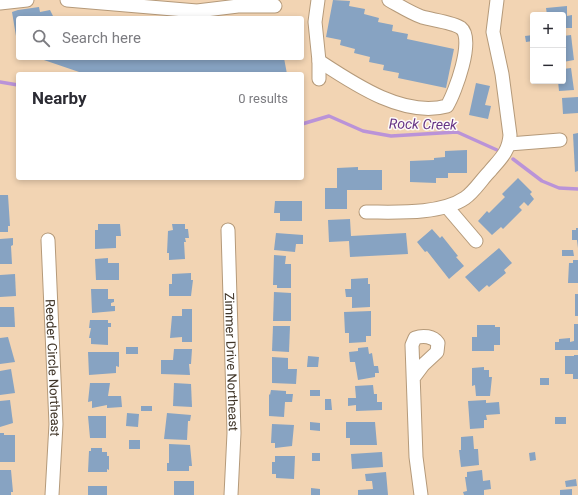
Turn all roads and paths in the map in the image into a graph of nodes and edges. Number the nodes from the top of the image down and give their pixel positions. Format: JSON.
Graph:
{"nodes":[{"id":1,"x":27,"y":0,"type":"edge"},
{"id":2,"x":67,"y":0,"type":"edge"},
{"id":3,"x":318,"y":0,"type":"edge"},
{"id":4,"x":389,"y":0,"type":"edge"},
{"id":5,"x":496,"y":0,"type":"edge"},
{"id":6,"x":0,"y":3,"type":"edge"},
{"id":7,"x":275,"y":6,"type":"dead end"},
{"id":8,"x":319,"y":61,"type":"junction"},
{"id":9,"x":319,"y":79,"type":"dead end"},
{"id":10,"x":560,"y":140,"type":"dead end"},
{"id":11,"x":509,"y":144,"type":"junction"},
{"id":12,"x":447,"y":207,"type":"junction"},
{"id":13,"x":366,"y":212,"type":"dead end"},
{"id":14,"x":228,"y":230,"type":"dead end"},
{"id":15,"x":48,"y":240,"type":"dead end"},
{"id":16,"x":476,"y":241,"type":"dead end"},
{"id":17,"x":414,"y":377,"type":"dead end"},
{"id":18,"x":52,"y":495,"type":"edge"},
{"id":19,"x":231,"y":495,"type":"edge"},
{"id":20,"x":421,"y":495,"type":"edge"}],
"edges":[{"from":1,"to":6,"type":"street"},
{"from":2,"to":7,"type":"street"},
{"from":3,"to":8,"type":"street"},
{"from":4,"to":8,"type":"street"},
{"from":5,"to":11,"type":"street"},
{"from":8,"to":9,"type":"street"},
{"from":10,"to":11,"type":"street"},
{"from":11,"to":12,"type":"street"},
{"from":12,"to":13,"type":"street"},
{"from":12,"to":16,"type":"street"},
{"from":14,"to":19,"type":"street","name":"Zimmer Drive Northeast"},
{"from":15,"to":18,"type":"street","name":"Reeder Circle Northeast"},
{"from":17,"to":20,"type":"street"}]}
